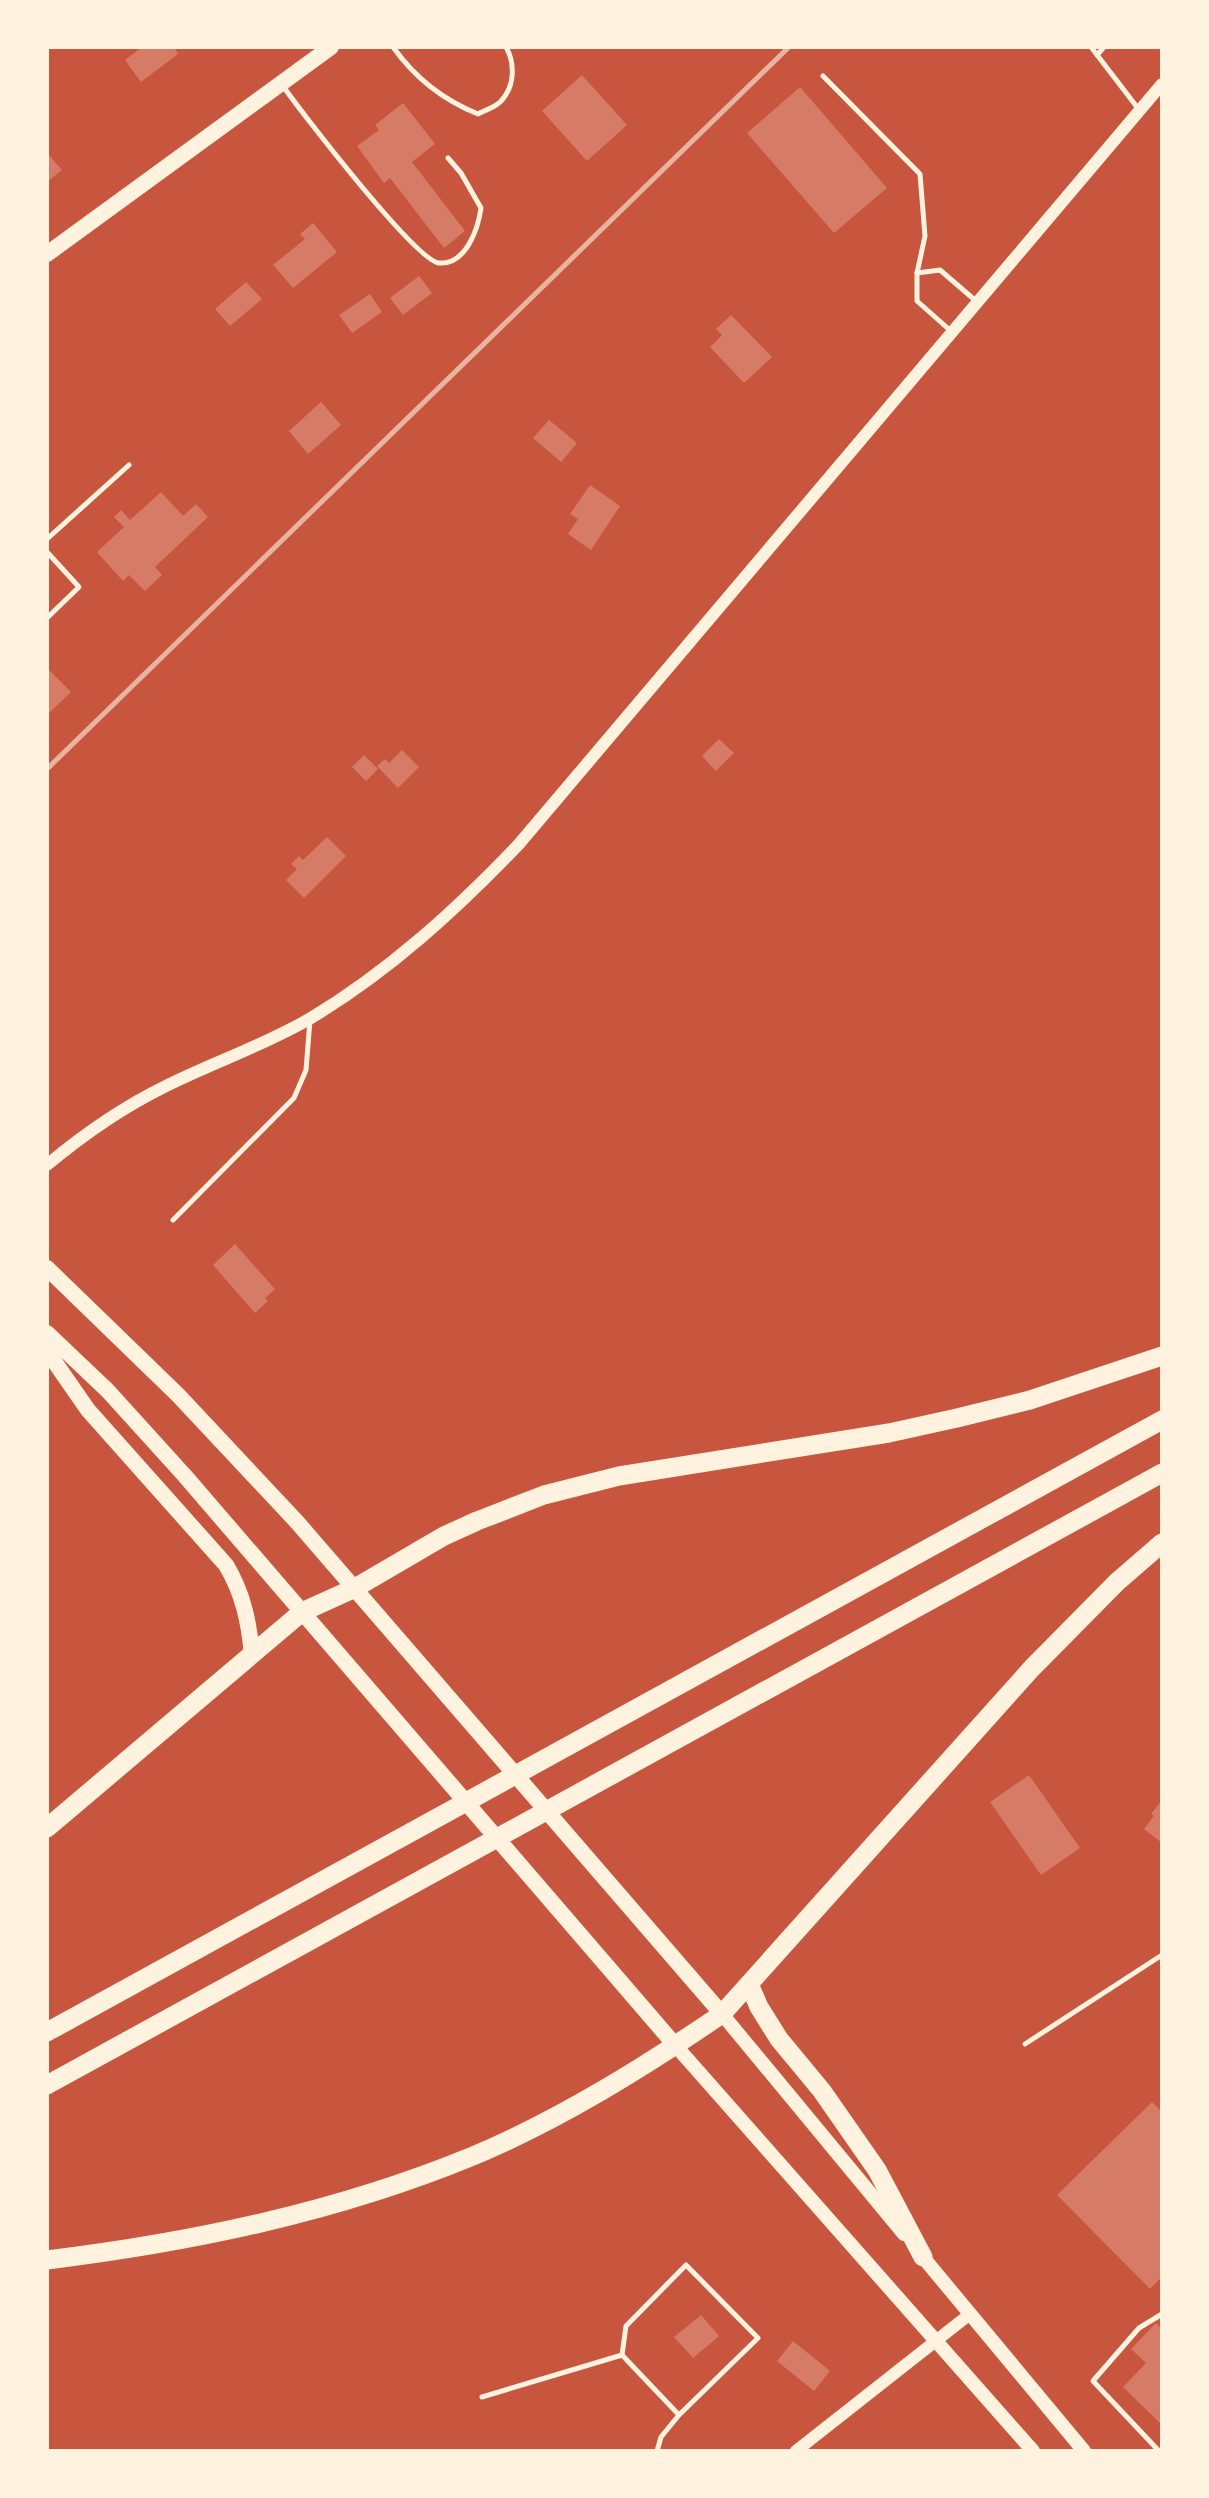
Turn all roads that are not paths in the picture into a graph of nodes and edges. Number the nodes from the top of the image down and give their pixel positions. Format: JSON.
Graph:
{"nodes":[{"id":1,"x":331,"y":47,"type":"edge"},
{"id":2,"x":394,"y":47,"type":"edge"},
{"id":3,"x":506,"y":47,"type":"edge"},
{"id":4,"x":1091,"y":47,"type":"edge"},
{"id":5,"x":1104,"y":47,"type":"edge"},
{"id":6,"x":1097,"y":55,"type":"junction"},
{"id":7,"x":823,"y":76,"type":"dead end"},
{"id":8,"x":282,"y":84,"type":"junction"},
{"id":9,"x":1162,"y":84,"type":"edge"},
{"id":10,"x":1140,"y":111,"type":"junction"},
{"id":11,"x":447,"y":158,"type":"dead end"},
{"id":12,"x":47,"y":254,"type":"edge"},
{"id":13,"x":917,"y":273,"type":"junction"},
{"id":14,"x":978,"y":302,"type":"junction"},
{"id":15,"x":952,"y":332,"type":"junction"},
{"id":16,"x":129,"y":466,"type":"dead end"},
{"id":17,"x":47,"y":539,"type":"edge"},
{"id":18,"x":47,"y":552,"type":"edge"},
{"id":19,"x":47,"y":618,"type":"edge"},
{"id":20,"x":310,"y":1018,"type":"junction"},
{"id":21,"x":47,"y":1166,"type":"edge"},
{"id":22,"x":173,"y":1220,"type":"dead end"},
{"id":23,"x":47,"y":1268,"type":"edge"},
{"id":24,"x":47,"y":1333,"type":"edge"},
{"id":25,"x":47,"y":1352,"type":"edge"},
{"id":26,"x":1162,"y":1356,"type":"edge"},
{"id":27,"x":1162,"y":1420,"type":"edge"},
{"id":28,"x":1162,"y":1473,"type":"edge"},
{"id":29,"x":1162,"y":1543,"type":"edge"},
{"id":30,"x":355,"y":1588,"type":"junction"},
{"id":31,"x":302,"y":1612,"type":"junction"},
{"id":32,"x":252,"y":1655,"type":"junction"},
{"id":33,"x":47,"y":1828,"type":"edge"},
{"id":34,"x":1162,"y":1955,"type":"edge"},
{"id":35,"x":749,"y":1984,"type":"junction"},
{"id":36,"x":722,"y":2014,"type":"junction"},
{"id":37,"x":47,"y":2032,"type":"edge"},
{"id":38,"x":1024,"y":2044,"type":"dead end"},
{"id":39,"x":676,"y":2045,"type":"junction"},
{"id":40,"x":47,"y":2085,"type":"edge"},
{"id":41,"x":923,"y":2257,"type":"junction"},
{"id":42,"x":47,"y":2260,"type":"edge"},
{"id":43,"x":970,"y":2314,"type":"junction"},
{"id":44,"x":1162,"y":2314,"type":"edge"},
{"id":45,"x":937,"y":2340,"type":"junction"},
{"id":46,"x":622,"y":2355,"type":"junction"},
{"id":47,"x":482,"y":2397,"type":"dead end"},
{"id":48,"x":679,"y":2415,"type":"junction"},
{"id":49,"x":657,"y":2451,"type":"edge"},
{"id":50,"x":796,"y":2451,"type":"edge"},
{"id":51,"x":1033,"y":2451,"type":"edge"},
{"id":52,"x":1084,"y":2451,"type":"edge"},
{"id":53,"x":1159,"y":2451,"type":"edge"}],
"edges":[{"from":1,"to":8,"type":"main road"},
{"from":2,"to":3,"type":"lane"},
{"from":4,"to":6,"type":"lane"},
{"from":5,"to":6,"type":"lane"},
{"from":6,"to":10,"type":"lane"},
{"from":7,"to":13,"type":"lane"},
{"from":8,"to":11,"type":"lane"},
{"from":8,"to":12,"type":"main road"},
{"from":9,"to":10,"type":"street"},
{"from":10,"to":14,"type":"street"},
{"from":13,"to":14,"type":"lane"},
{"from":13,"to":15,"type":"lane"},
{"from":14,"to":15,"type":"street"},
{"from":15,"to":20,"type":"street"},
{"from":16,"to":17,"type":"lane"},
{"from":18,"to":19,"type":"lane"},
{"from":20,"to":21,"type":"street"},
{"from":20,"to":22,"type":"lane"},
{"from":23,"to":30,"type":"main road"},
{"from":24,"to":31,"type":"main road"},
{"from":25,"to":32,"type":"main road"},
{"from":26,"to":30,"type":"highway"},
{"from":27,"to":37,"type":"highway"},
{"from":28,"to":40,"type":"highway"},
{"from":29,"to":35,"type":"highway"},
{"from":30,"to":31,"type":"highway"},
{"from":30,"to":36,"type":"main road"},
{"from":31,"to":32,"type":"highway"},
{"from":31,"to":39,"type":"main road"},
{"from":32,"to":33,"type":"highway"},
{"from":34,"to":38,"type":"lane"},
{"from":35,"to":36,"type":"highway"},
{"from":35,"to":41,"type":"highway"},
{"from":36,"to":39,"type":"highway"},
{"from":36,"to":41,"type":"main road"},
{"from":39,"to":42,"type":"highway"},
{"from":39,"to":45,"type":"main road"},
{"from":41,"to":43,"type":"main road"},
{"from":43,"to":45,"type":"street"},
{"from":43,"to":52,"type":"main road"},
{"from":44,"to":53,"type":"lane"},
{"from":45,"to":50,"type":"street"},
{"from":45,"to":51,"type":"main road"},
{"from":46,"to":47,"type":"lane"},
{"from":46,"to":48,"type":"lane"},
{"from":46,"to":48,"type":"lane"},
{"from":48,"to":49,"type":"lane"}]}
